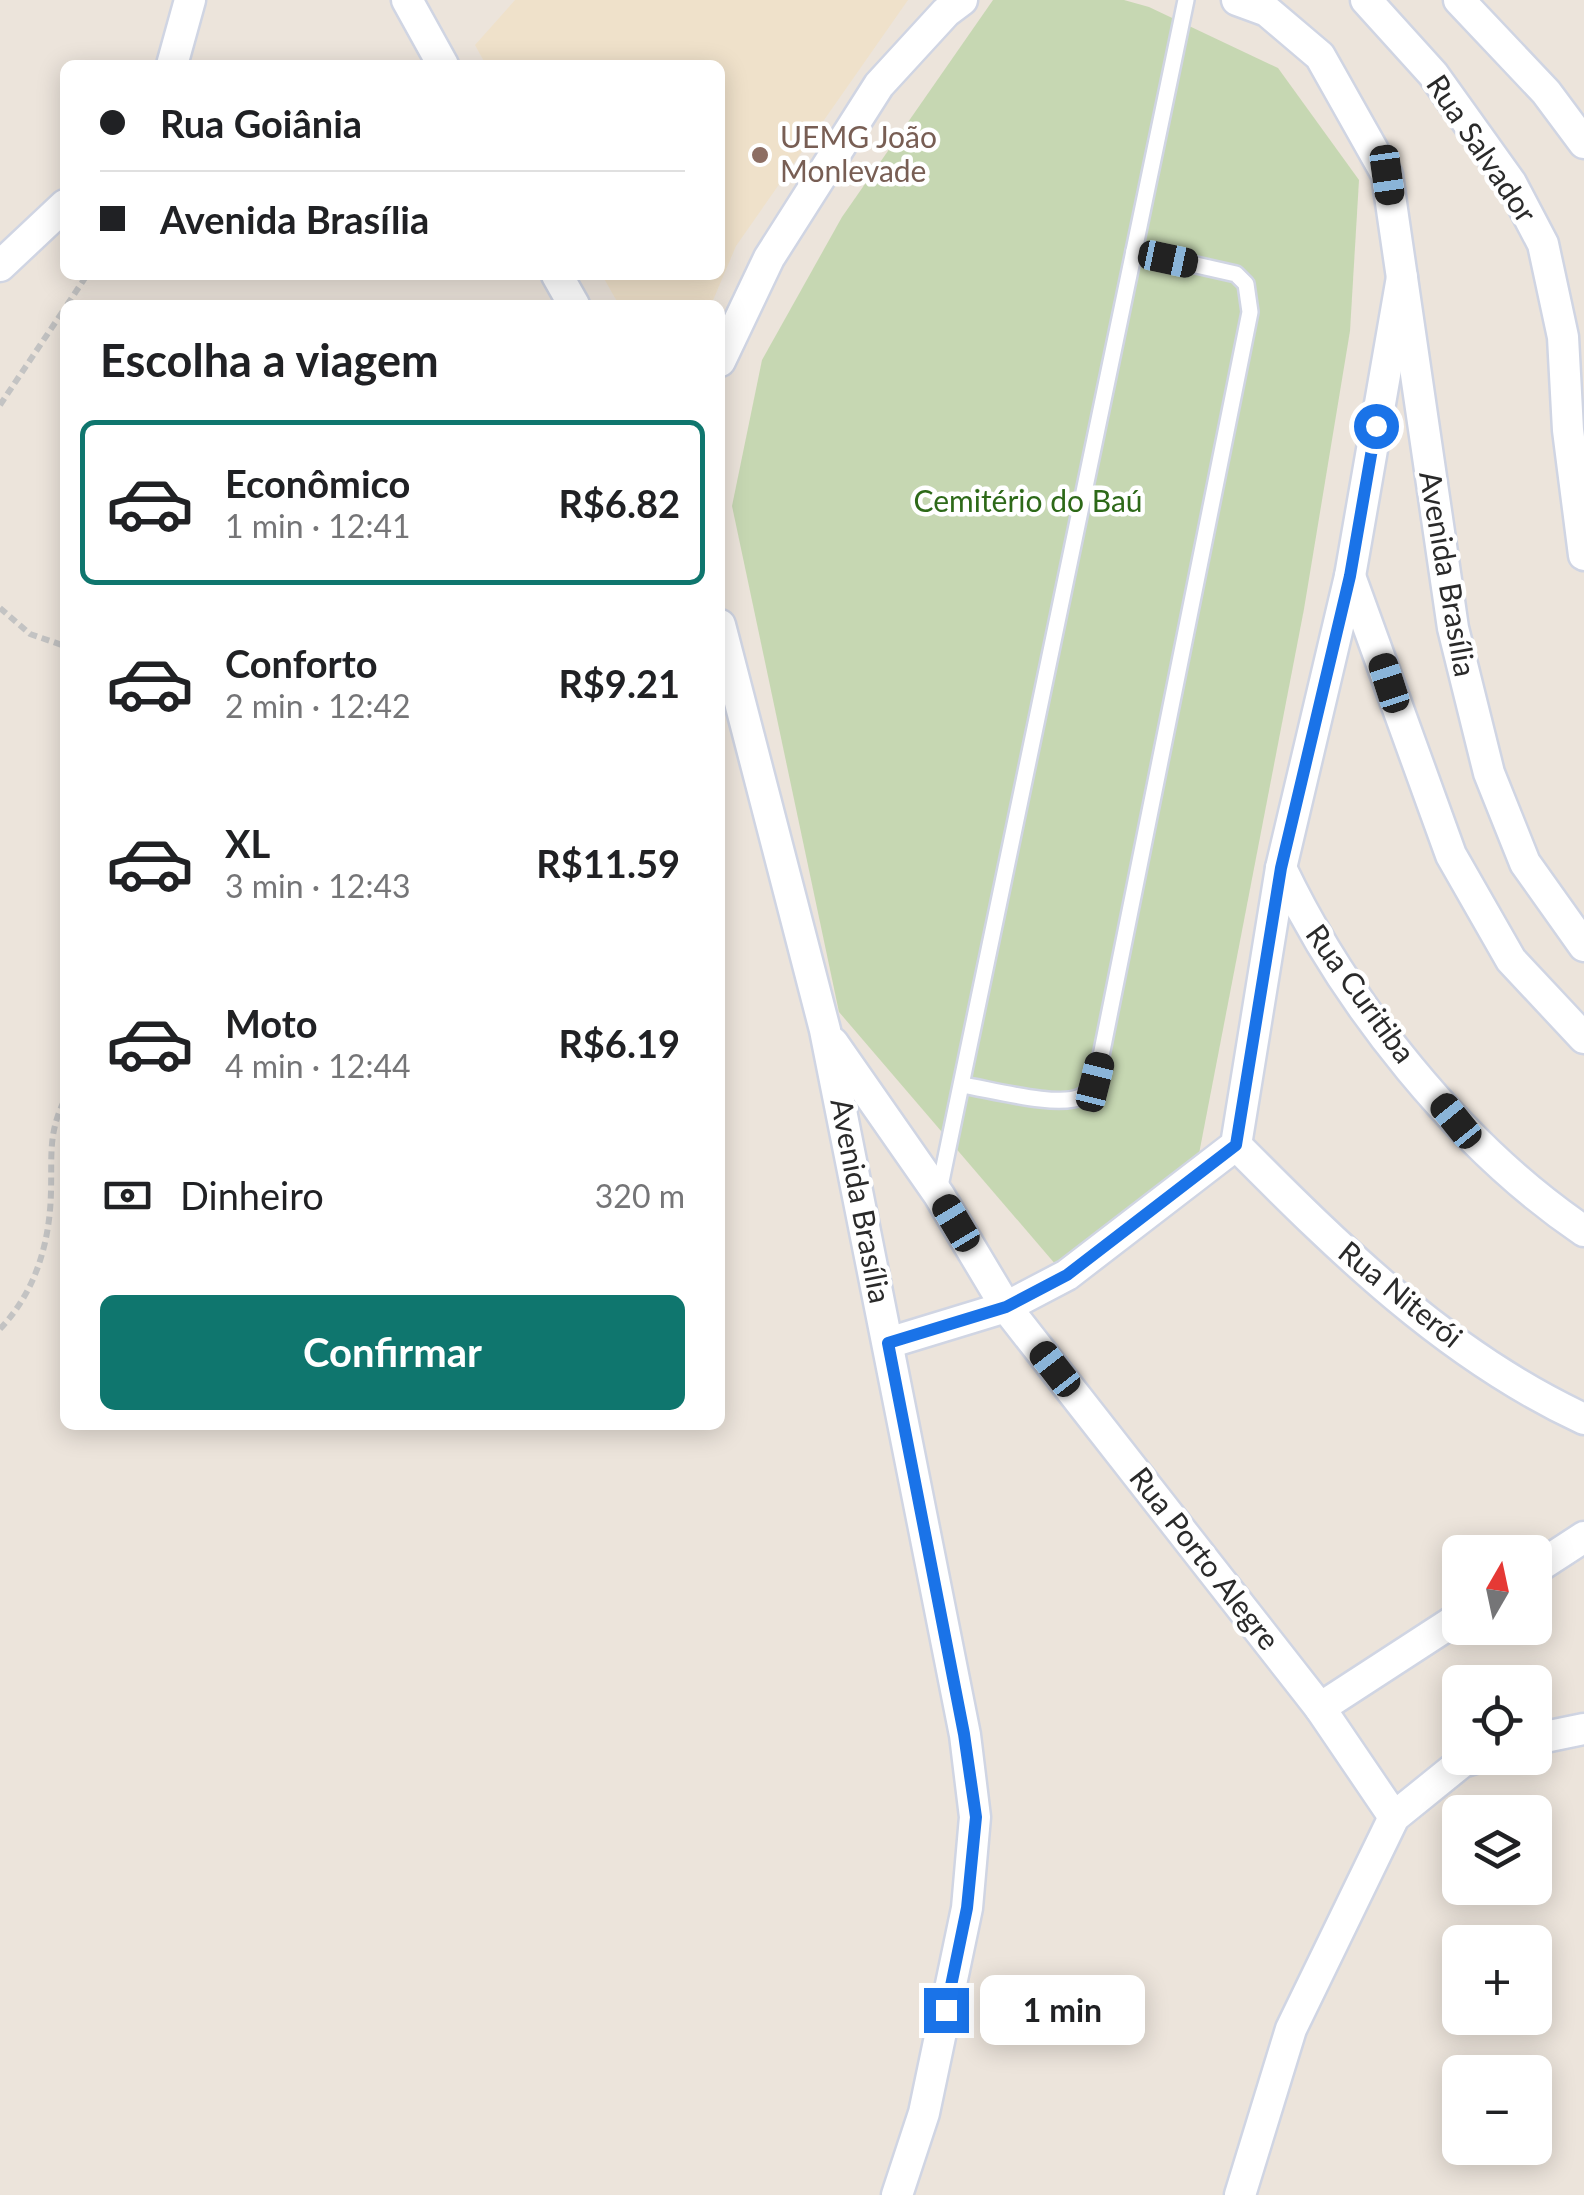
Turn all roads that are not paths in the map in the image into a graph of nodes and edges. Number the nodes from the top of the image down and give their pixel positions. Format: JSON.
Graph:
{"nodes":[{"id":1,"x":190,"y":0,"type":"edge"},
{"id":2,"x":407,"y":0,"type":"edge"},
{"id":3,"x":962,"y":0,"type":"edge"},
{"id":4,"x":1186,"y":0,"type":"edge"},
{"id":5,"x":1237,"y":0,"type":"edge"},
{"id":6,"x":1366,"y":0,"type":"edge"},
{"id":7,"x":1459,"y":0,"type":"edge"},
{"id":8,"x":173,"y":60,"type":"edge"},
{"id":9,"x":440,"y":60,"type":"edge"},
{"id":10,"x":1584,"y":143,"type":"edge"},
{"id":11,"x":60,"y":210,"type":"edge"},
{"id":12,"x":1134,"y":251,"type":"junction"},
{"id":13,"x":0,"y":266,"type":"edge"},
{"id":14,"x":1402,"y":277,"type":"junction"},
{"id":15,"x":725,"y":350,"type":"edge"},
{"id":16,"x":1584,"y":555,"type":"edge"},
{"id":17,"x":1350,"y":576,"type":"junction"},
{"id":18,"x":725,"y":644,"type":"edge"},
{"id":19,"x":1281,"y":868,"type":"junction"},
{"id":20,"x":1584,"y":946,"type":"edge"},
{"id":21,"x":825,"y":1030,"type":"junction"},
{"id":22,"x":1584,"y":1038,"type":"edge"},
{"id":23,"x":962,"y":1084,"type":"junction"},
{"id":24,"x":1236,"y":1145,"type":"junction"},
{"id":25,"x":939,"y":1195,"type":"junction"},
{"id":26,"x":1584,"y":1231,"type":"edge"},
{"id":27,"x":1006,"y":1307,"type":"junction"},
{"id":28,"x":888,"y":1343,"type":"junction"},
{"id":29,"x":1584,"y":1420,"type":"edge"},
{"id":30,"x":1584,"y":1537,"type":"edge"},
{"id":31,"x":1552,"y":1558,"type":"edge"},
{"id":32,"x":1442,"y":1630,"type":"edge"},
{"id":33,"x":1320,"y":1708,"type":"junction"},
{"id":34,"x":1584,"y":1729,"type":"edge"},
{"id":35,"x":1552,"y":1736,"type":"edge"},
{"id":36,"x":1444,"y":1775,"type":"edge"},
{"id":37,"x":1394,"y":1817,"type":"junction"},
{"id":38,"x":897,"y":2195,"type":"edge"},
{"id":39,"x":1240,"y":2195,"type":"edge"}],
"edges":[{"from":1,"to":8,"type":"street"},
{"from":2,"to":9,"type":"street"},
{"from":3,"to":15,"type":"street"},
{"from":4,"to":12,"type":"lane"},
{"from":5,"to":14,"type":"street","name":"Avenida Brasília"},
{"from":6,"to":16,"type":"street","name":"Rua Salvador"},
{"from":7,"to":10,"type":"street"},
{"from":11,"to":13,"type":"street"},
{"from":12,"to":23,"type":"lane"},
{"from":12,"to":23,"type":"lane"},
{"from":14,"to":17,"type":"street"},
{"from":14,"to":20,"type":"street","name":"Avenida Brasília"},
{"from":17,"to":19,"type":"street"},
{"from":17,"to":22,"type":"street"},
{"from":18,"to":21,"type":"street","name":"Avenida Brasília"},
{"from":19,"to":24,"type":"street"},
{"from":19,"to":26,"type":"street","name":"Rua Curitiba"},
{"from":21,"to":25,"type":"street","name":"Rua Porto Alegre"},
{"from":21,"to":28,"type":"street","name":"Avenida Brasília"},
{"from":23,"to":25,"type":"lane"},
{"from":24,"to":27,"type":"street"},
{"from":24,"to":29,"type":"street","name":"Rua Niterói"},
{"from":25,"to":27,"type":"street","name":"Rua Porto Alegre"},
{"from":27,"to":28,"type":"street"},
{"from":27,"to":33,"type":"street","name":"Rua Porto Alegre"},
{"from":28,"to":38,"type":"street","name":"Avenida Brasília"},
{"from":30,"to":31,"type":"street"},
{"from":32,"to":33,"type":"street"},
{"from":33,"to":37,"type":"street","name":"Rua Porto Alegre"},
{"from":34,"to":35,"type":"street"},
{"from":36,"to":37,"type":"street"},
{"from":37,"to":39,"type":"street"}]}
